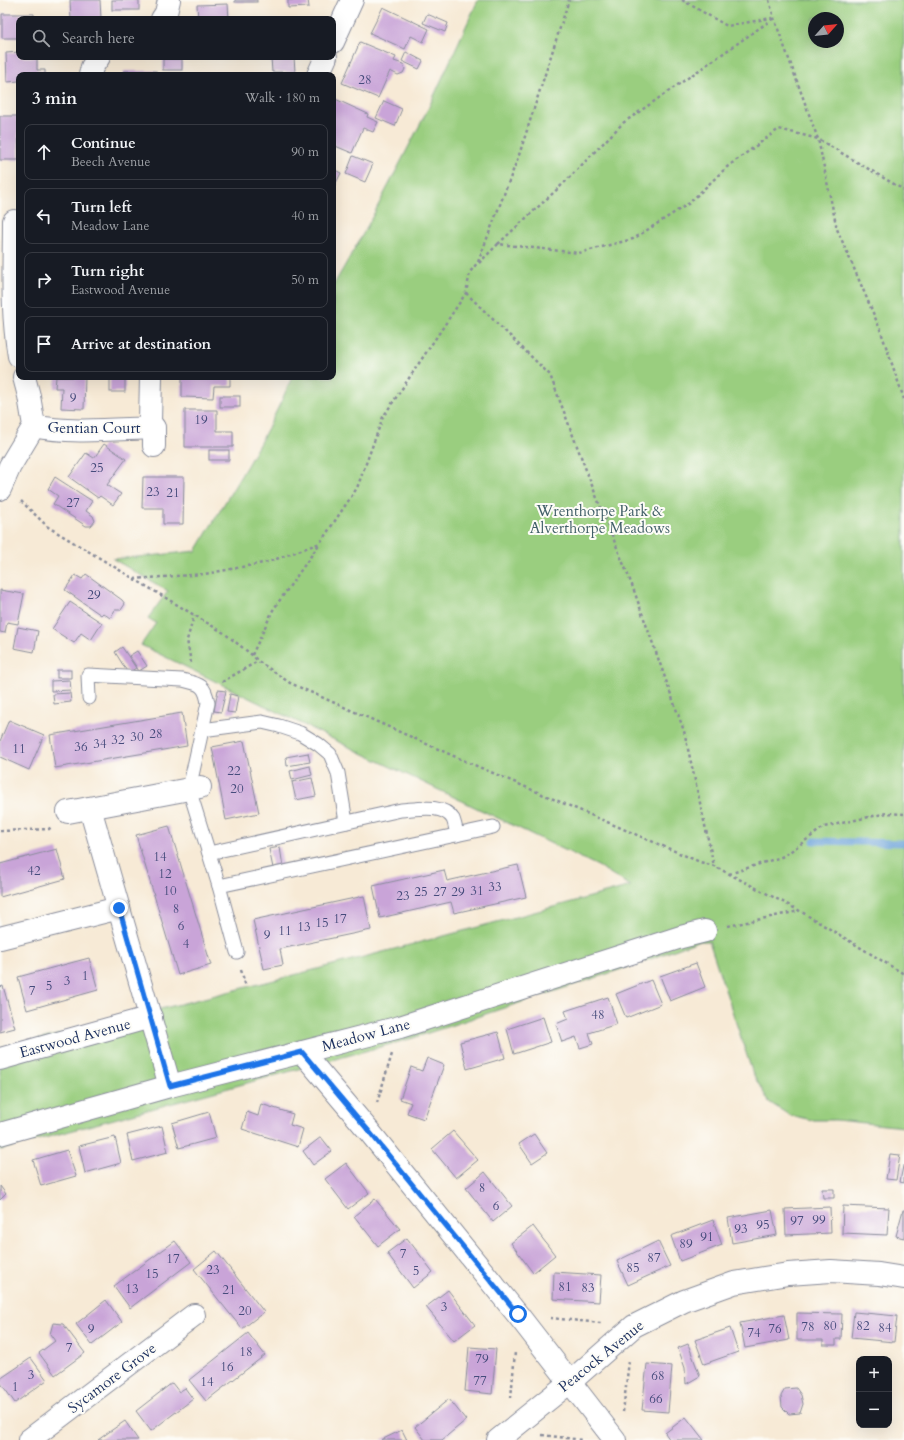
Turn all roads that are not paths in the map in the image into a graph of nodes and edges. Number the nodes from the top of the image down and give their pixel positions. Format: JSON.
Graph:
{"nodes":[{"id":1,"x":169,"y":0,"type":"edge"},
{"id":2,"x":352,"y":0,"type":"edge"},
{"id":3,"x":164,"y":16,"type":"edge"},
{"id":4,"x":336,"y":35,"type":"edge"},
{"id":5,"x":97,"y":60,"type":"edge"},
{"id":6,"x":325,"y":60,"type":"edge"},
{"id":7,"x":91,"y":72,"type":"edge"},
{"id":8,"x":319,"y":72,"type":"edge"},
{"id":9,"x":11,"y":221,"type":"edge"},
{"id":10,"x":16,"y":340,"type":"edge"},
{"id":11,"x":25,"y":380,"type":"edge"},
{"id":12,"x":151,"y":380,"type":"edge"},
{"id":13,"x":34,"y":426,"type":"junction"},
{"id":14,"x":1,"y":486,"type":"edge"},
{"id":15,"x":89,"y":698,"type":"dead end"},
{"id":16,"x":202,"y":730,"type":"junction"},
{"id":17,"x":194,"y":788,"type":"junction"},
{"id":18,"x":90,"y":808,"type":"junction"},
{"id":19,"x":68,"y":812,"type":"road end"},
{"id":20,"x":346,"y":822,"type":"junction"},
{"id":21,"x":493,"y":827,"type":"dead end"},
{"id":22,"x":457,"y":835,"type":"junction"},
{"id":23,"x":209,"y":853,"type":"junction"},
{"id":24,"x":219,"y":886,"type":"junction"},
{"id":25,"x":119,"y":908,"type":"junction"},
{"id":26,"x":705,"y":931,"type":"road end"},
{"id":27,"x":0,"y":938,"type":"edge"},
{"id":28,"x":237,"y":952,"type":"dead end"},
{"id":29,"x":151,"y":1017,"type":"junction"},
{"id":30,"x":302,"y":1052,"type":"junction"},
{"id":31,"x":0,"y":1059,"type":"edge"},
{"id":32,"x":170,"y":1086,"type":"junction"},
{"id":33,"x":0,"y":1134,"type":"edge"},
{"id":34,"x":904,"y":1278,"type":"edge"},
{"id":35,"x":194,"y":1315,"type":"dead end"},
{"id":36,"x":570,"y":1382,"type":"junction"},
{"id":37,"x":29,"y":1440,"type":"edge"},
{"id":38,"x":498,"y":1440,"type":"edge"},
{"id":39,"x":615,"y":1440,"type":"edge"}],
"edges":[{"from":1,"to":3,"type":"street"},
{"from":2,"to":4,"type":"street"},
{"from":5,"to":7,"type":"street"},
{"from":6,"to":8,"type":"street"},
{"from":9,"to":10,"type":"street"},
{"from":11,"to":13,"type":"street","name":"Gentian Court"},
{"from":12,"to":13,"type":"street","name":"Gentian Court"},
{"from":13,"to":14,"type":"street","name":"Gentian Court"},
{"from":15,"to":16,"type":"lane"},
{"from":16,"to":17,"type":"lane"},
{"from":16,"to":20,"type":"lane"},
{"from":17,"to":18,"type":"street"},
{"from":17,"to":23,"type":"lane"},
{"from":18,"to":19,"type":"street"},
{"from":18,"to":25,"type":"street","name":"Eastwood Avenue"},
{"from":20,"to":22,"type":"lane"},
{"from":20,"to":23,"type":"lane"},
{"from":21,"to":22,"type":"lane"},
{"from":22,"to":24,"type":"lane"},
{"from":23,"to":24,"type":"lane"},
{"from":24,"to":28,"type":"lane"},
{"from":25,"to":27,"type":"street"},
{"from":25,"to":29,"type":"street","name":"Eastwood Avenue"},
{"from":26,"to":30,"type":"street","name":"Meadow Lane"},
{"from":29,"to":31,"type":"street","name":"Eastwood Avenue"},
{"from":29,"to":32,"type":"street","name":"Eastwood Avenue"},
{"from":30,"to":32,"type":"street","name":"Meadow Lane"},
{"from":30,"to":36,"type":"street"},
{"from":32,"to":33,"type":"street","name":"Meadow Lane"},
{"from":34,"to":36,"type":"street","name":"Peacock Avenue"},
{"from":35,"to":37,"type":"street","name":"Sycamore Grove"},
{"from":36,"to":38,"type":"street","name":"Peacock Avenue"},
{"from":36,"to":39,"type":"street"}]}
